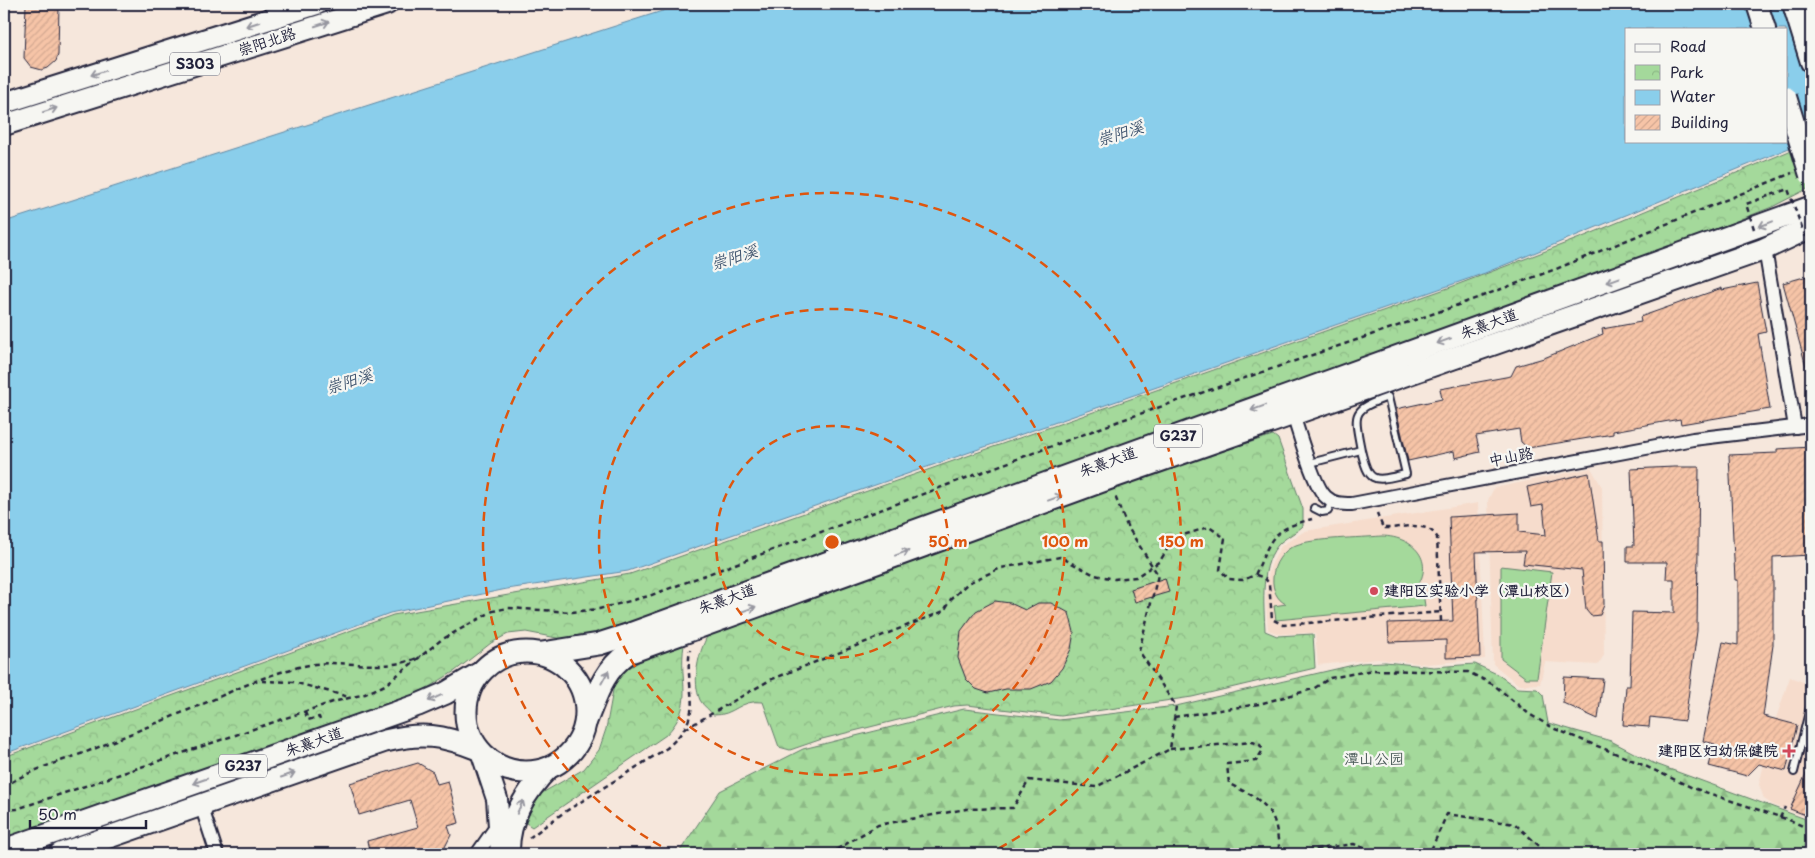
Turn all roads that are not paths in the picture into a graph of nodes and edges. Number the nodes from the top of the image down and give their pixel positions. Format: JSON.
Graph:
{"nodes":[{"id":1,"x":316,"y":4,"type":"edge"},
{"id":2,"x":387,"y":4,"type":"edge"},
{"id":3,"x":1758,"y":4,"type":"edge"},
{"id":4,"x":1793,"y":4,"type":"edge"},
{"id":5,"x":1765,"y":28,"type":"edge"},
{"id":6,"x":1811,"y":62,"type":"edge"},
{"id":7,"x":4,"y":103,"type":"edge"},
{"id":8,"x":1788,"y":105,"type":"edge"},
{"id":9,"x":4,"y":125,"type":"edge"},
{"id":10,"x":1806,"y":175,"type":"edge"},
{"id":11,"x":1811,"y":207,"type":"edge"},
{"id":12,"x":1811,"y":227,"type":"edge"},
{"id":13,"x":1765,"y":248,"type":"junction"},
{"id":14,"x":1290,"y":406,"type":"junction"},
{"id":15,"x":1811,"y":425,"type":"edge"},
{"id":16,"x":1795,"y":427,"type":"junction"},
{"id":17,"x":1361,"y":450,"type":"junction"},
{"id":18,"x":1310,"y":463,"type":"junction"},
{"id":19,"x":1324,"y":496,"type":"junction"},
{"id":20,"x":1314,"y":508,"type":"dead end"},
{"id":21,"x":542,"y":653,"type":"junction"},
{"id":22,"x":478,"y":674,"type":"junction"},
{"id":23,"x":1811,"y":704,"type":"edge"},
{"id":24,"x":586,"y":721,"type":"junction"},
{"id":25,"x":480,"y":752,"type":"junction"},
{"id":26,"x":550,"y":767,"type":"junction"},
{"id":27,"x":1794,"y":772,"type":"dead end"},
{"id":28,"x":201,"y":805,"type":"junction"},
{"id":29,"x":500,"y":820,"type":"junction"},
{"id":30,"x":4,"y":850,"type":"edge"},
{"id":31,"x":60,"y":854,"type":"edge"},
{"id":32,"x":217,"y":854,"type":"edge"},
{"id":33,"x":477,"y":854,"type":"edge"},
{"id":34,"x":501,"y":854,"type":"edge"},
{"id":35,"x":509,"y":854,"type":"edge"}],
"edges":[{"from":1,"to":7,"type":"main road","name":"崇阳北路","number":"S303","one_way":true},
{"from":9,"to":2,"type":"main road","name":"崇阳北路","number":"S303","one_way":true},
{"from":3,"to":5,"type":"main road"},
{"from":4,"to":6,"type":"main road"},
{"from":8,"to":10,"type":"main road","bridge":true},
{"from":11,"to":14,"type":"highway","name":"朱熹大道","number":"G237","one_way":true},
{"from":12,"to":13,"type":"highway","name":"朱熹大道","number":"G237"},
{"from":13,"to":14,"type":"highway","name":"朱熹大道","number":"G237"},
{"from":13,"to":16,"type":"street"},
{"from":14,"to":18,"type":"street"},
{"from":14,"to":21,"type":"highway","name":"朱熹大道","number":"G237","one_way":true},
{"from":24,"to":14,"type":"highway","name":"朱熹大道","number":"G237","one_way":true},
{"from":15,"to":16,"type":"street","name":"中山路"},
{"from":16,"to":19,"type":"street","name":"中山路"},
{"from":17,"to":17,"type":"lane"},
{"from":17,"to":18,"type":"lane"},
{"from":18,"to":19,"type":"street"},
{"from":19,"to":20,"type":"lane"},
{"from":21,"to":22,"type":"highway","number":"G237"},
{"from":21,"to":24,"type":"highway","number":"G237"},
{"from":22,"to":25,"type":"highway","number":"G237"},
{"from":22,"to":30,"type":"highway","name":"朱熹大道","number":"G237","one_way":true},
{"from":23,"to":27,"type":"lane"},
{"from":24,"to":26,"type":"highway","number":"G237"},
{"from":25,"to":26,"type":"highway","number":"G237"},
{"from":28,"to":25,"type":"highway","name":"朱熹大道","number":"G237","one_way":true},
{"from":25,"to":29,"type":"main road"},
{"from":35,"to":26,"type":"main road","one_way":true},
{"from":28,"to":31,"type":"highway","name":"朱熹大道","number":"G237"},
{"from":28,"to":32,"type":"street"},
{"from":29,"to":33,"type":"street"},
{"from":29,"to":34,"type":"main road"}]}
